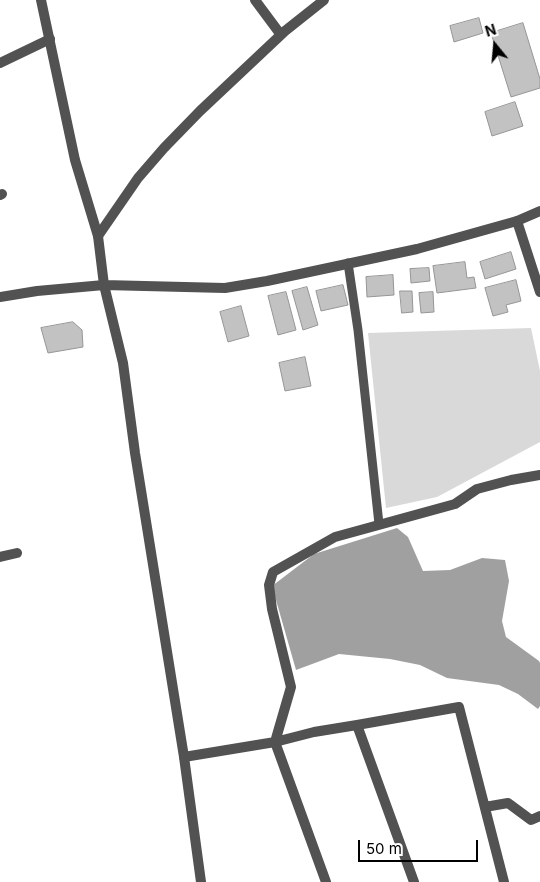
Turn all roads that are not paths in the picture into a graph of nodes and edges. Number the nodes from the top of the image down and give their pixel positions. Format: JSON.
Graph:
{"nodes":[{"id":1,"x":41,"y":0,"type":"edge"},
{"id":2,"x":255,"y":0,"type":"edge"},
{"id":3,"x":324,"y":0,"type":"edge"},
{"id":4,"x":281,"y":35,"type":"junction"},
{"id":5,"x":50,"y":39,"type":"junction"},
{"id":6,"x":0,"y":63,"type":"edge"},
{"id":7,"x":540,"y":211,"type":"edge"},
{"id":8,"x":518,"y":221,"type":"junction"},
{"id":9,"x":98,"y":236,"type":"junction"},
{"id":10,"x":348,"y":264,"type":"junction"},
{"id":11,"x":104,"y":285,"type":"junction"},
{"id":12,"x":540,"y":292,"type":"edge"},
{"id":13,"x":0,"y":297,"type":"edge"},
{"id":14,"x":540,"y":475,"type":"edge"},
{"id":15,"x":379,"y":524,"type":"junction"},
{"id":16,"x":17,"y":553,"type":"dead end"},
{"id":17,"x":0,"y":558,"type":"edge"},
{"id":18,"x":357,"y":725,"type":"junction"},
{"id":19,"x":275,"y":742,"type":"junction"},
{"id":20,"x":184,"y":757,"type":"junction"},
{"id":21,"x":485,"y":807,"type":"junction"},
{"id":22,"x":540,"y":816,"type":"edge"},
{"id":23,"x":201,"y":882,"type":"edge"},
{"id":24,"x":326,"y":882,"type":"edge"},
{"id":25,"x":414,"y":882,"type":"edge"},
{"id":26,"x":504,"y":882,"type":"edge"}],
"edges":[{"from":1,"to":5,"type":"street"},
{"from":2,"to":4,"type":"street"},
{"from":3,"to":4,"type":"street"},
{"from":4,"to":9,"type":"street"},
{"from":5,"to":6,"type":"street"},
{"from":5,"to":9,"type":"street"},
{"from":7,"to":8,"type":"street"},
{"from":8,"to":10,"type":"street"},
{"from":8,"to":12,"type":"street"},
{"from":9,"to":11,"type":"street"},
{"from":10,"to":11,"type":"street"},
{"from":10,"to":15,"type":"lane"},
{"from":11,"to":13,"type":"street"},
{"from":11,"to":20,"type":"street"},
{"from":14,"to":15,"type":"street"},
{"from":15,"to":19,"type":"street"},
{"from":16,"to":17,"type":"street"},
{"from":18,"to":19,"type":"street"},
{"from":18,"to":21,"type":"street"},
{"from":18,"to":25,"type":"street"},
{"from":19,"to":20,"type":"street"},
{"from":19,"to":24,"type":"street"},
{"from":20,"to":23,"type":"street"},
{"from":21,"to":22,"type":"street"},
{"from":21,"to":26,"type":"street"}]}
